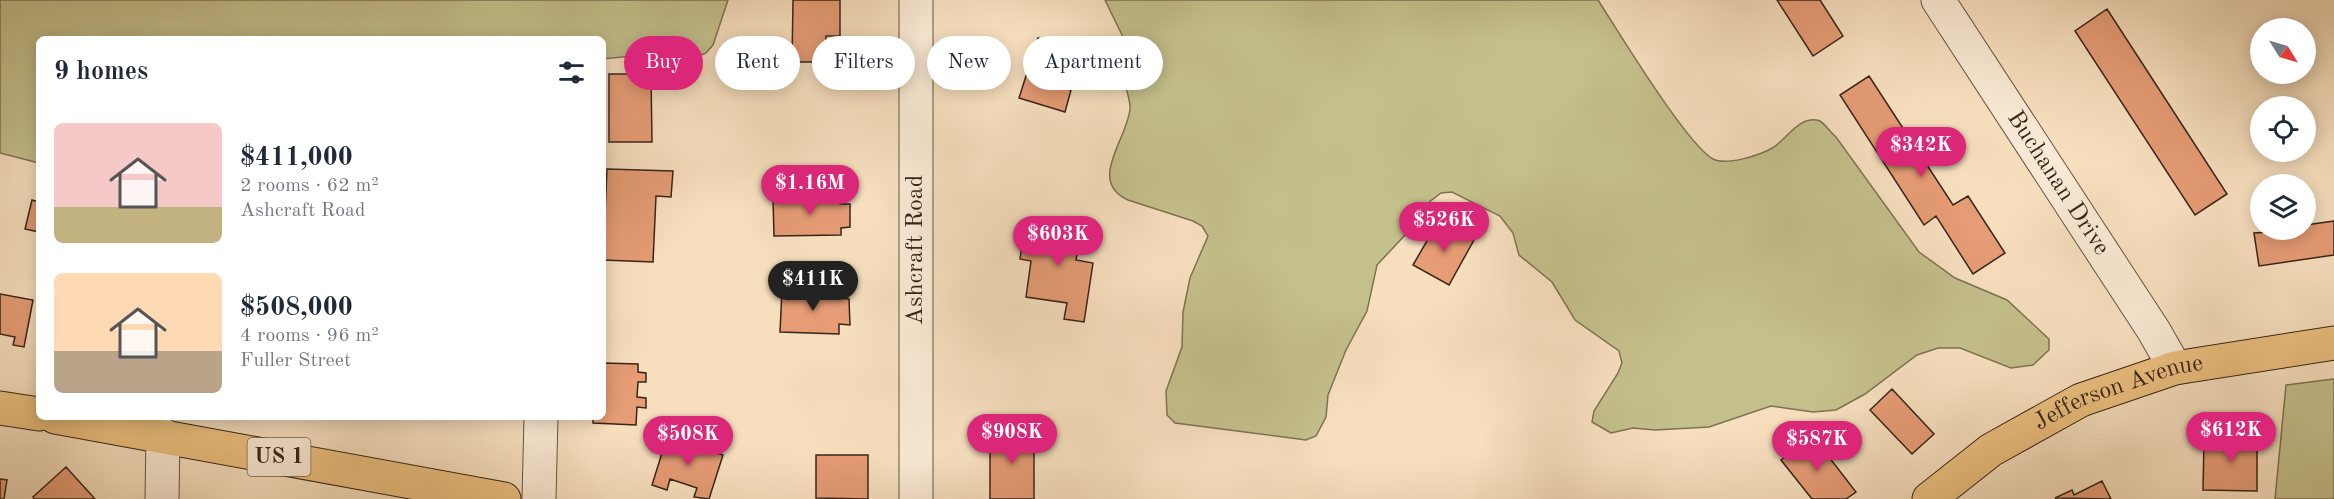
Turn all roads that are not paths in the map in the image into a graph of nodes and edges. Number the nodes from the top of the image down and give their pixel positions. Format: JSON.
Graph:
{"nodes":[{"id":1,"x":916,"y":0,"type":"edge"},
{"id":2,"x":1938,"y":0,"type":"edge"},
{"id":3,"x":2334,"y":343,"type":"edge"},
{"id":4,"x":2175,"y":368,"type":"junction"},
{"id":5,"x":0,"y":408,"type":"edge"},
{"id":6,"x":36,"y":414,"type":"edge"},
{"id":7,"x":73,"y":420,"type":"edge"},
{"id":8,"x":541,"y":420,"type":"edge"},
{"id":9,"x":163,"y":435,"type":"junction"},
{"id":10,"x":162,"y":499,"type":"edge"},
{"id":11,"x":504,"y":499,"type":"edge"},
{"id":12,"x":539,"y":499,"type":"edge"},
{"id":13,"x":916,"y":499,"type":"edge"},
{"id":14,"x":1929,"y":499,"type":"edge"}],
"edges":[{"from":1,"to":13,"type":"street","name":"Ashcraft Road"},
{"from":2,"to":4,"type":"street","name":"Buchanan Drive"},
{"from":3,"to":4,"type":"main road","name":"Jefferson Avenue"},
{"from":4,"to":14,"type":"main road","name":"Jefferson Avenue"},
{"from":5,"to":6,"type":"main road"},
{"from":7,"to":9,"type":"main road","number":"US 1"},
{"from":8,"to":12,"type":"street"},
{"from":9,"to":10,"type":"street"},
{"from":9,"to":11,"type":"main road","number":"US 1"}]}
